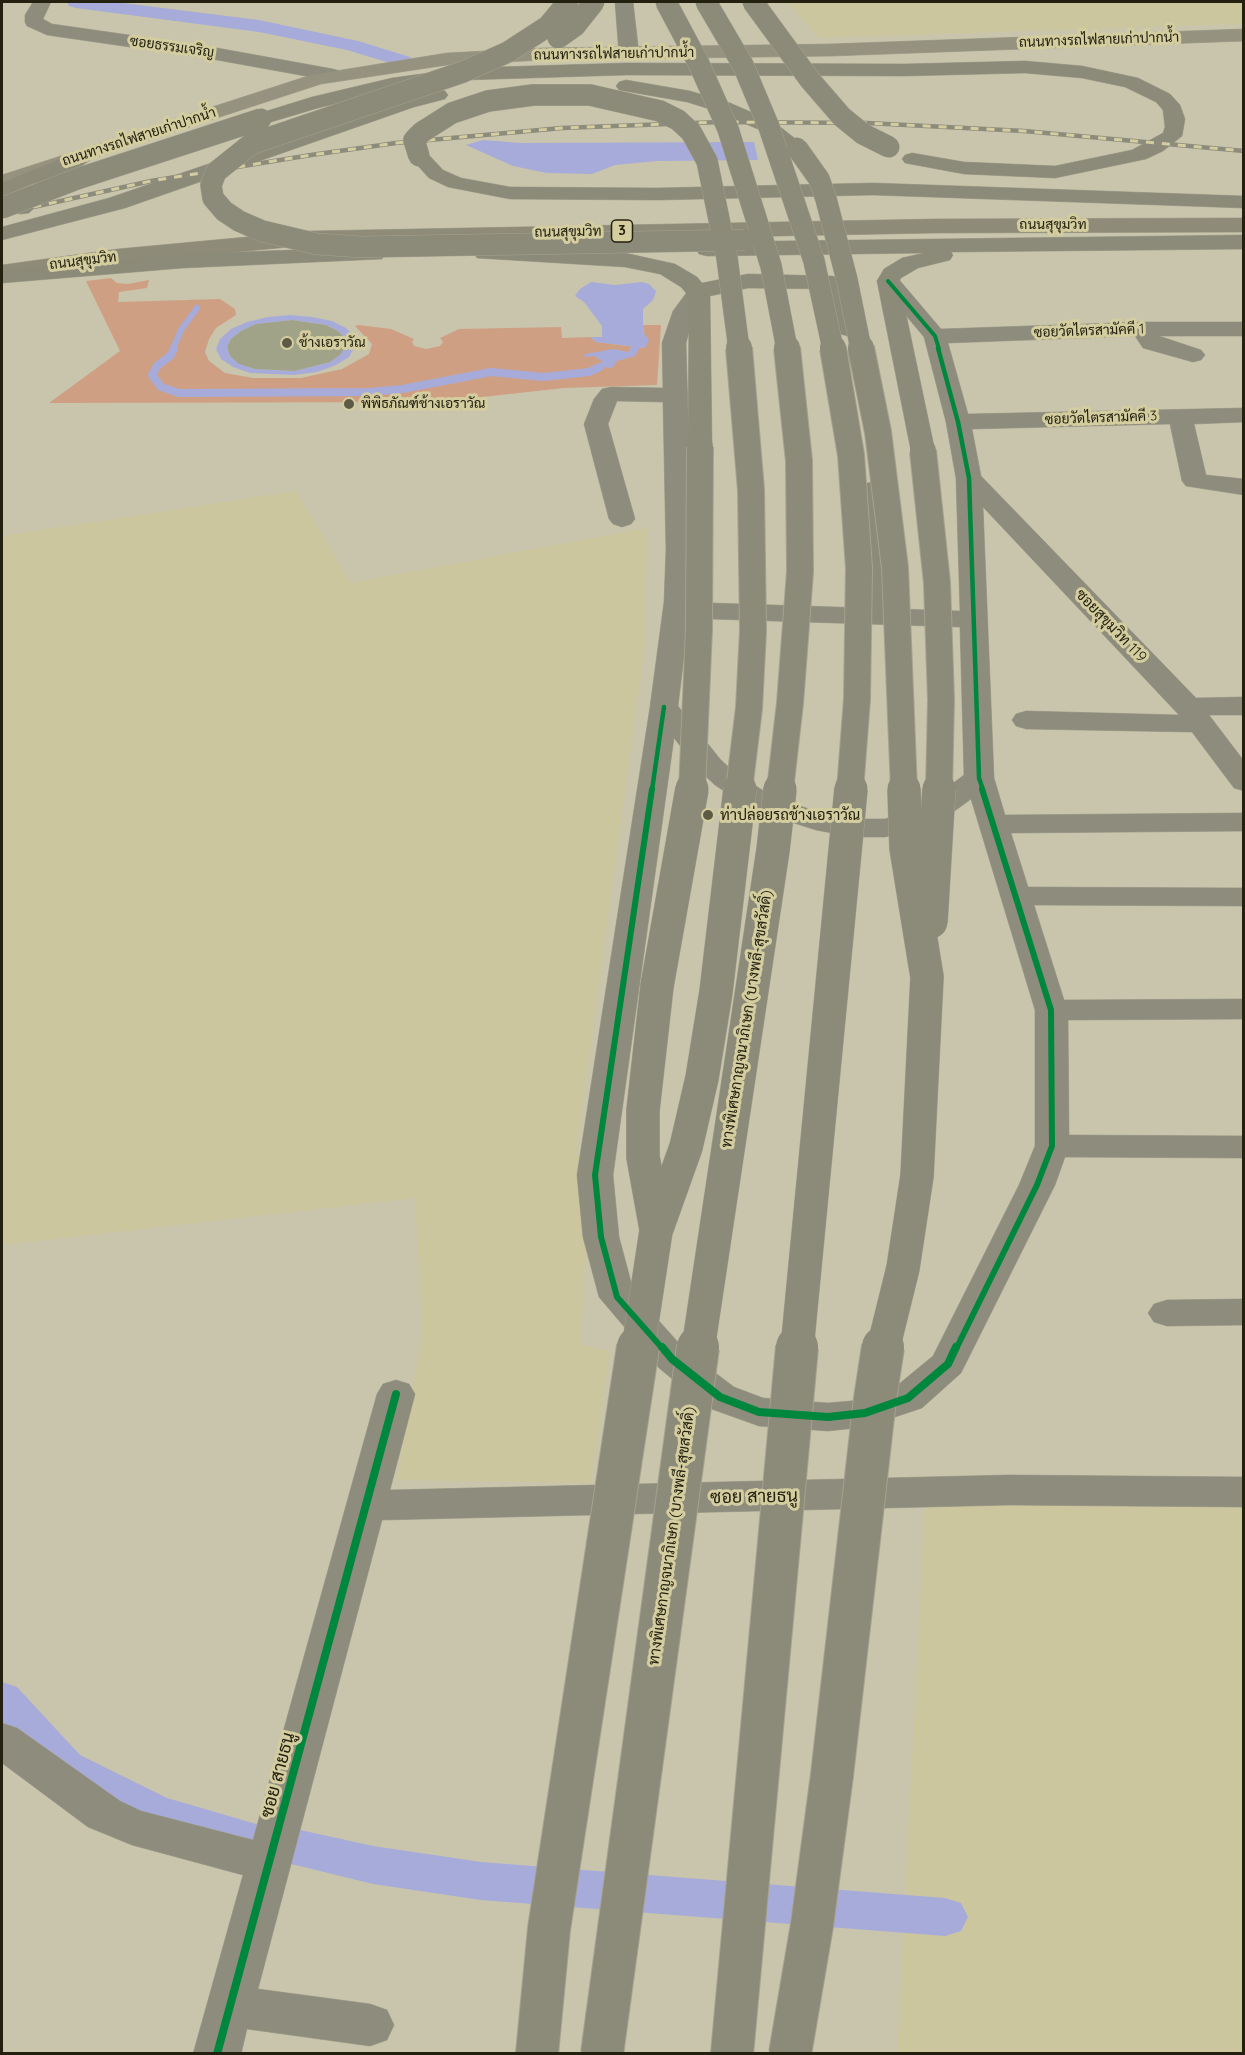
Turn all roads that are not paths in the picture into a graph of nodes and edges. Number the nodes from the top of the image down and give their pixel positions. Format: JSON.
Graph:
{"nodes":[{"id":1,"x":568,"y":2,"type":"edge"},
{"id":2,"x":594,"y":2,"type":"edge"},
{"id":3,"x":624,"y":2,"type":"edge"},
{"id":4,"x":666,"y":2,"type":"edge"},
{"id":5,"x":706,"y":2,"type":"edge"},
{"id":6,"x":753,"y":2,"type":"edge"},
{"id":7,"x":763,"y":2,"type":"edge"},
{"id":8,"x":41,"y":3,"type":"edge"},
{"id":9,"x":1244,"y":34,"type":"edge"},
{"id":10,"x":798,"y":51,"type":"junction"},
{"id":11,"x":629,"y":54,"type":"junction"},
{"id":12,"x":333,"y":75,"type":"junction"},
{"id":13,"x":408,"y":102,"type":"junction"},
{"id":14,"x":86,"y":154,"type":"junction"},
{"id":15,"x":912,"y":159,"type":"junction"},
{"id":16,"x":2,"y":182,"type":"edge"},
{"id":17,"x":1244,"y":186,"type":"edge"},
{"id":18,"x":2,"y":191,"type":"edge"},
{"id":19,"x":1244,"y":202,"type":"edge"},
{"id":20,"x":2,"y":208,"type":"edge"},
{"id":21,"x":1244,"y":211,"type":"edge"},
{"id":22,"x":1244,"y":225,"type":"edge"},
{"id":23,"x":1244,"y":236,"type":"edge"},
{"id":24,"x":2,"y":240,"type":"edge"},
{"id":25,"x":1244,"y":242,"type":"edge"},
{"id":26,"x":1024,"y":244,"type":"junction"},
{"id":27,"x":466,"y":252,"type":"junction"},
{"id":28,"x":2,"y":274,"type":"edge"},
{"id":29,"x":888,"y":281,"type":"junction"},
{"id":30,"x":698,"y":293,"type":"junction"},
{"id":31,"x":1143,"y":329,"type":"junction"},
{"id":32,"x":1244,"y":329,"type":"edge"},
{"id":33,"x":935,"y":336,"type":"junction"},
{"id":34,"x":1193,"y":355,"type":"dead end"},
{"id":35,"x":675,"y":395,"type":"junction"},
{"id":36,"x":1244,"y":415,"type":"edge"},
{"id":37,"x":958,"y":422,"type":"junction"},
{"id":38,"x":1182,"y":423,"type":"junction"},
{"id":39,"x":1244,"y":433,"type":"edge"},
{"id":40,"x":969,"y":478,"type":"junction"},
{"id":41,"x":1244,"y":487,"type":"edge"},
{"id":42,"x":622,"y":519,"type":"dead end"},
{"id":43,"x":677,"y":602,"type":"junction"},
{"id":44,"x":885,"y":616,"type":"junction"},
{"id":45,"x":974,"y":619,"type":"junction"},
{"id":46,"x":1244,"y":706,"type":"edge"},
{"id":47,"x":664,"y":707,"type":"junction"},
{"id":48,"x":1195,"y":716,"type":"junction"},
{"id":49,"x":1026,"y":720,"type":"dead end"},
{"id":50,"x":979,"y":778,"type":"junction"},
{"id":51,"x":1244,"y":782,"type":"edge"},
{"id":52,"x":1244,"y":822,"type":"edge"},
{"id":53,"x":992,"y":824,"type":"junction"},
{"id":54,"x":1017,"y":896,"type":"junction"},
{"id":55,"x":1244,"y":897,"type":"edge"},
{"id":56,"x":927,"y":977,"type":"junction"},
{"id":57,"x":1244,"y":1009,"type":"edge"},
{"id":58,"x":1051,"y":1011,"type":"junction"},
{"id":59,"x":1052,"y":1146,"type":"junction"},
{"id":60,"x":1244,"y":1148,"type":"edge"},
{"id":61,"x":656,"y":1231,"type":"junction"},
{"id":62,"x":1244,"y":1312,"type":"edge"},
{"id":63,"x":1167,"y":1313,"type":"dead end"},
{"id":64,"x":396,"y":1394,"type":"dead end"},
{"id":65,"x":1244,"y":1492,"type":"edge"},
{"id":66,"x":366,"y":1504,"type":"junction"},
{"id":67,"x":2,"y":1740,"type":"edge"},
{"id":68,"x":270,"y":1863,"type":"junction"},
{"id":69,"x":231,"y":2006,"type":"junction"},
{"id":70,"x":370,"y":2025,"type":"dead end"},
{"id":71,"x":217,"y":2054,"type":"edge"},
{"id":72,"x":537,"y":2054,"type":"edge"},
{"id":73,"x":602,"y":2054,"type":"edge"},
{"id":74,"x":732,"y":2054,"type":"edge"},
{"id":75,"x":790,"y":2054,"type":"edge"}],
"edges":[{"from":1,"to":23,"type":"highway","bridge":true},
{"from":2,"to":13,"type":"highway","bridge":true},
{"from":3,"to":11,"type":"street"},
{"from":4,"to":73,"type":"highway","name":"ทางพิเศษกาญจนาภิเษก (บางพลี-สุขสวัสดิ์)","bridge":true},
{"from":5,"to":74,"type":"highway","bridge":true},
{"from":6,"to":15,"type":"highway","bridge":true},
{"from":7,"to":10,"type":"street"},
{"from":8,"to":12,"type":"street","name":"ซอยธรรมเจริญ"},
{"from":9,"to":10,"type":"main road","name":"ถนนทางรถไฟสายเก่าปากน้ำ"},
{"from":10,"to":11,"type":"main road","name":"ถนนทางรถไฟสายเก่าปากน้ำ"},
{"from":11,"to":12,"type":"main road","name":"ถนนทางรถไฟสายเก่าปากน้ำ"},
{"from":12,"to":14,"type":"main road","name":"ถนนทางรถไฟสายเก่าปากน้ำ"},
{"from":13,"to":24,"type":"highway"},
{"from":13,"to":56,"type":"highway","bridge":true},
{"from":14,"to":16,"type":"main road","name":"ถนนทางรถไฟสายเก่าปากน้ำ"},
{"from":14,"to":18,"type":"highway"},
{"from":14,"to":24,"type":"highway"},
{"from":15,"to":17,"type":"highway"},
{"from":15,"to":20,"type":"highway","bridge":true},
{"from":19,"to":61,"type":"highway","bridge":true},
{"from":21,"to":24,"type":"highway","name":"ถนนสุขุมวิท","number":"3"},
{"from":22,"to":28,"type":"highway","name":"ถนนสุขุมวิท","number":"3"},
{"from":25,"to":26,"type":"highway"},
{"from":26,"to":27,"type":"highway"},
{"from":26,"to":29,"type":"highway"},
{"from":27,"to":28,"type":"highway"},
{"from":27,"to":30,"type":"highway"},
{"from":29,"to":33,"type":"street"},
{"from":29,"to":56,"type":"highway","bridge":true},
{"from":30,"to":35,"type":"street"},
{"from":30,"to":44,"type":"highway"},
{"from":30,"to":61,"type":"highway","bridge":true},
{"from":31,"to":32,"type":"street","name":"ซอยวัดไตรสามัคคี 1"},
{"from":31,"to":33,"type":"street","name":"ซอยวัดไตรสามัคคี 1"},
{"from":31,"to":34,"type":"street"},
{"from":33,"to":37,"type":"street"},
{"from":35,"to":42,"type":"street"},
{"from":35,"to":43,"type":"street"},
{"from":36,"to":38,"type":"street","name":"ซอยวัดไตรสามัคคี 3"},
{"from":37,"to":38,"type":"street","name":"ซอยวัดไตรสามัคคี 3"},
{"from":37,"to":40,"type":"street"},
{"from":38,"to":39,"type":"street"},
{"from":38,"to":41,"type":"street"},
{"from":40,"to":45,"type":"street"},
{"from":40,"to":48,"type":"street","name":"ซอยสุขุมวิท 119"},
{"from":43,"to":44,"type":"street"},
{"from":43,"to":47,"type":"street"},
{"from":44,"to":45,"type":"street"},
{"from":45,"to":50,"type":"street"},
{"from":46,"to":48,"type":"street"},
{"from":47,"to":50,"type":"street"},
{"from":47,"to":59,"type":"street"},
{"from":48,"to":49,"type":"street"},
{"from":48,"to":51,"type":"street","name":"ซอยสุขุมวิท 119"},
{"from":50,"to":53,"type":"street"},
{"from":52,"to":53,"type":"street"},
{"from":53,"to":54,"type":"street"},
{"from":54,"to":55,"type":"street"},
{"from":54,"to":58,"type":"street"},
{"from":56,"to":75,"type":"highway","bridge":true},
{"from":57,"to":58,"type":"street"},
{"from":58,"to":59,"type":"street"},
{"from":59,"to":60,"type":"street"},
{"from":61,"to":72,"type":"highway","bridge":true},
{"from":62,"to":63,"type":"street"},
{"from":64,"to":66,"type":"street"},
{"from":65,"to":66,"type":"street","name":"ซอย สายธนู"},
{"from":66,"to":68,"type":"street","name":"ซอย สายธนู"},
{"from":67,"to":68,"type":"street"},
{"from":68,"to":69,"type":"street","name":"ซอย สายธนู"},
{"from":69,"to":70,"type":"street"},
{"from":69,"to":71,"type":"street","name":"ซอย สายธนู"}]}
